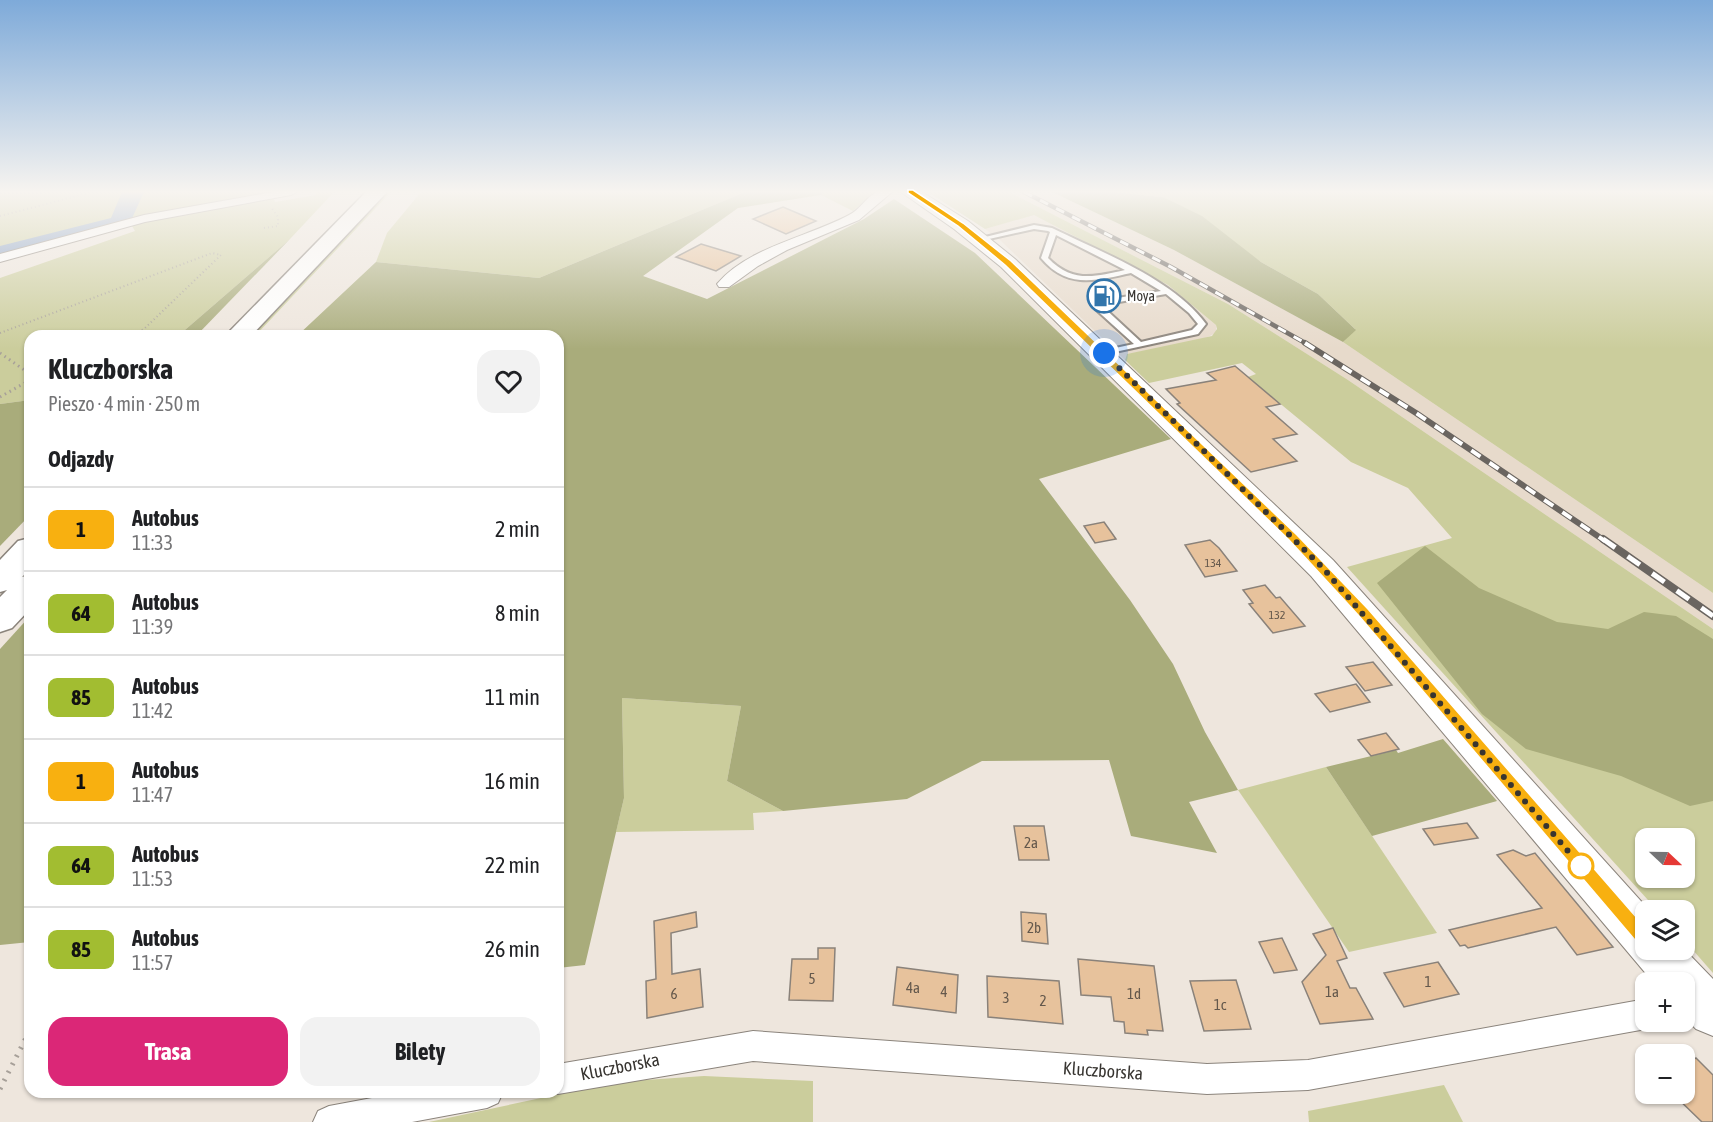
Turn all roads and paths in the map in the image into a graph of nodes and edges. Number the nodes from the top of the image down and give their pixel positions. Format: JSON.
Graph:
{"nodes":[{"id":1,"x":50,"y":244,"type":"edge"},
{"id":2,"x":325,"y":244,"type":"edge"},
{"id":3,"x":349,"y":244,"type":"edge"},
{"id":4,"x":789,"y":244,"type":"edge"},
{"id":5,"x":986,"y":244,"type":"edge"},
{"id":6,"x":1049,"y":244,"type":"edge"},
{"id":7,"x":1079,"y":244,"type":"edge"},
{"id":8,"x":0,"y":258,"type":"edge"},
{"id":9,"x":1129,"y":271,"type":"junction"},
{"id":10,"x":724,"y":284,"type":"dead end"},
{"id":11,"x":1167,"y":292,"type":"junction"},
{"id":12,"x":142,"y":330,"type":"edge"},
{"id":13,"x":243,"y":330,"type":"edge"},
{"id":14,"x":270,"y":330,"type":"edge"},
{"id":15,"x":0,"y":333,"type":"edge"},
{"id":16,"x":1140,"y":345,"type":"junction"},
{"id":17,"x":0,"y":353,"type":"edge"},
{"id":18,"x":1104,"y":353,"type":"junction"},
{"id":19,"x":24,"y":370,"type":"edge"},
{"id":20,"x":24,"y":383,"type":"edge"},
{"id":21,"x":0,"y":397,"type":"edge"},
{"id":22,"x":24,"y":555,"type":"edge"},
{"id":23,"x":0,"y":580,"type":"edge"},
{"id":24,"x":24,"y":593,"type":"edge"},
{"id":25,"x":0,"y":619,"type":"edge"},
{"id":26,"x":1635,"y":927,"type":"edge"},
{"id":27,"x":1662,"y":960,"type":"edge"},
{"id":28,"x":1672,"y":972,"type":"edge"},
{"id":29,"x":1635,"y":1016,"type":"edge"},
{"id":30,"x":24,"y":1042,"type":"edge"},
{"id":31,"x":564,"y":1077,"type":"edge"},
{"id":32,"x":0,"y":1089,"type":"edge"},
{"id":33,"x":455,"y":1098,"type":"edge"},
{"id":34,"x":329,"y":1122,"type":"edge"}],
"edges":[{"from":1,"to":8,"type":"street"},
{"from":2,"to":13,"type":"highway"},
{"from":3,"to":14,"type":"highway"},
{"from":4,"to":10,"type":"street"},
{"from":5,"to":18,"type":"main road"},
{"from":6,"to":9,"type":"lane"},
{"from":7,"to":9,"type":"lane"},
{"from":9,"to":11,"type":"lane"},
{"from":11,"to":16,"type":"lane"},
{"from":11,"to":16,"type":"lane"},
{"from":12,"to":15,"type":"path"},
{"from":16,"to":18,"type":"lane"},
{"from":17,"to":19,"type":"path"},
{"from":18,"to":26,"type":"main road"},
{"from":20,"to":21,"type":"path"},
{"from":22,"to":23,"type":"highway"},
{"from":24,"to":25,"type":"highway"},
{"from":27,"to":28,"type":"main road"},
{"from":29,"to":31,"type":"street","name":"Kluczborska"},
{"from":30,"to":32,"type":"path"},
{"from":33,"to":34,"type":"street"}]}
